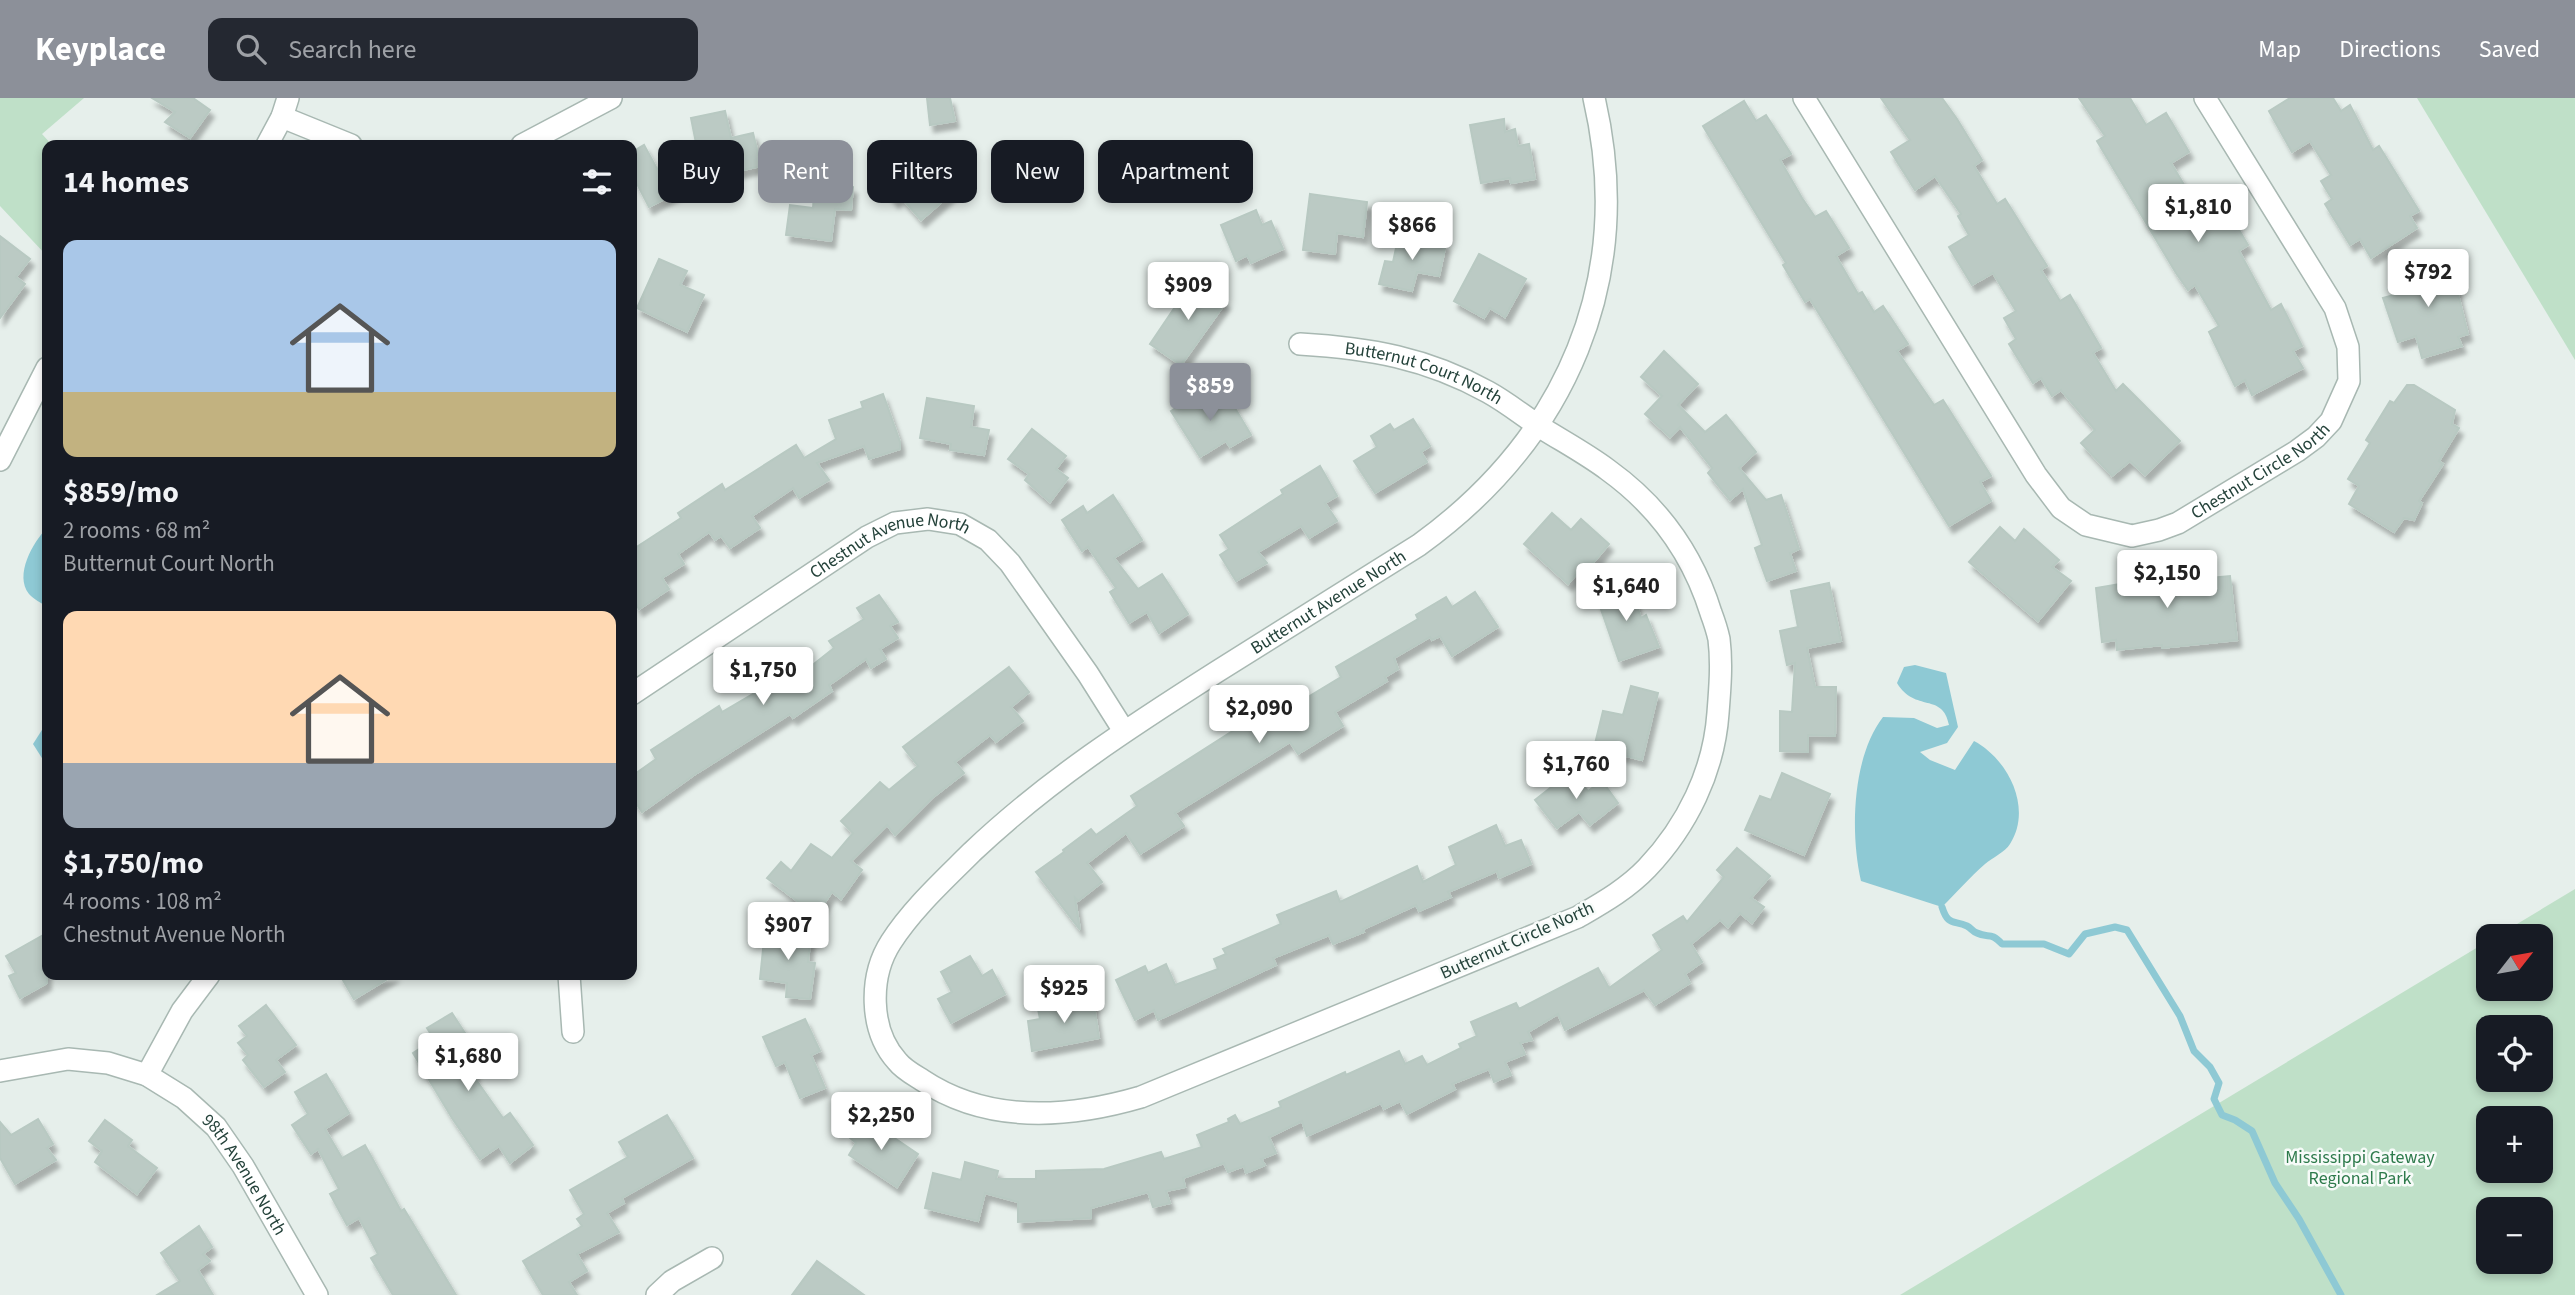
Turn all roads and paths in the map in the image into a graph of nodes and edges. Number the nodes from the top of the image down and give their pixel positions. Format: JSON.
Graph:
{"nodes":[{"id":1,"x":611,"y":98,"type":"edge"},
{"id":2,"x":1594,"y":98,"type":"edge"},
{"id":3,"x":1804,"y":98,"type":"edge"},
{"id":4,"x":2205,"y":98,"type":"edge"},
{"id":5,"x":285,"y":108,"type":"edge"},
{"id":6,"x":269,"y":140,"type":"edge"},
{"id":7,"x":342,"y":140,"type":"edge"},
{"id":8,"x":531,"y":140,"type":"edge"},
{"id":9,"x":1300,"y":344,"type":"dead end"},
{"id":10,"x":42,"y":378,"type":"edge"},
{"id":11,"x":1537,"y":425,"type":"junction"},
{"id":12,"x":0,"y":460,"type":"edge"},
{"id":13,"x":637,"y":691,"type":"edge"},
{"id":14,"x":1124,"y":731,"type":"junction"},
{"id":15,"x":204,"y":980,"type":"edge"},
{"id":16,"x":569,"y":980,"type":"edge"},
{"id":17,"x":573,"y":1032,"type":"dead end"},
{"id":18,"x":0,"y":1071,"type":"edge"},
{"id":19,"x":911,"y":1073,"type":"joint"},
{"id":20,"x":148,"y":1074,"type":"junction"},
{"id":21,"x":712,"y":1258,"type":"dead end"},
{"id":22,"x":317,"y":1295,"type":"edge"},
{"id":23,"x":657,"y":1295,"type":"edge"}],
"edges":[{"from":1,"to":8,"type":"street"},
{"from":2,"to":11,"type":"street","name":"Butternut Avenue North"},
{"from":3,"to":4,"type":"street","name":"Chestnut Circle North"},
{"from":5,"to":6,"type":"street"},
{"from":5,"to":7,"type":"street"},
{"from":9,"to":11,"type":"street","name":"Butternut Court North"},
{"from":10,"to":12,"type":"street"},
{"from":11,"to":14,"type":"street","name":"Butternut Avenue North"},
{"from":11,"to":19,"type":"street","name":"Butternut Circle North"},
{"from":13,"to":14,"type":"street","name":"Chestnut Avenue North"},
{"from":14,"to":19,"type":"street","name":"Butternut Avenue North"},
{"from":15,"to":20,"type":"street"},
{"from":16,"to":17,"type":"street"},
{"from":18,"to":20,"type":"street","name":"98th Avenue North"},
{"from":20,"to":22,"type":"street","name":"98th Avenue North"},
{"from":21,"to":23,"type":"street"}]}
